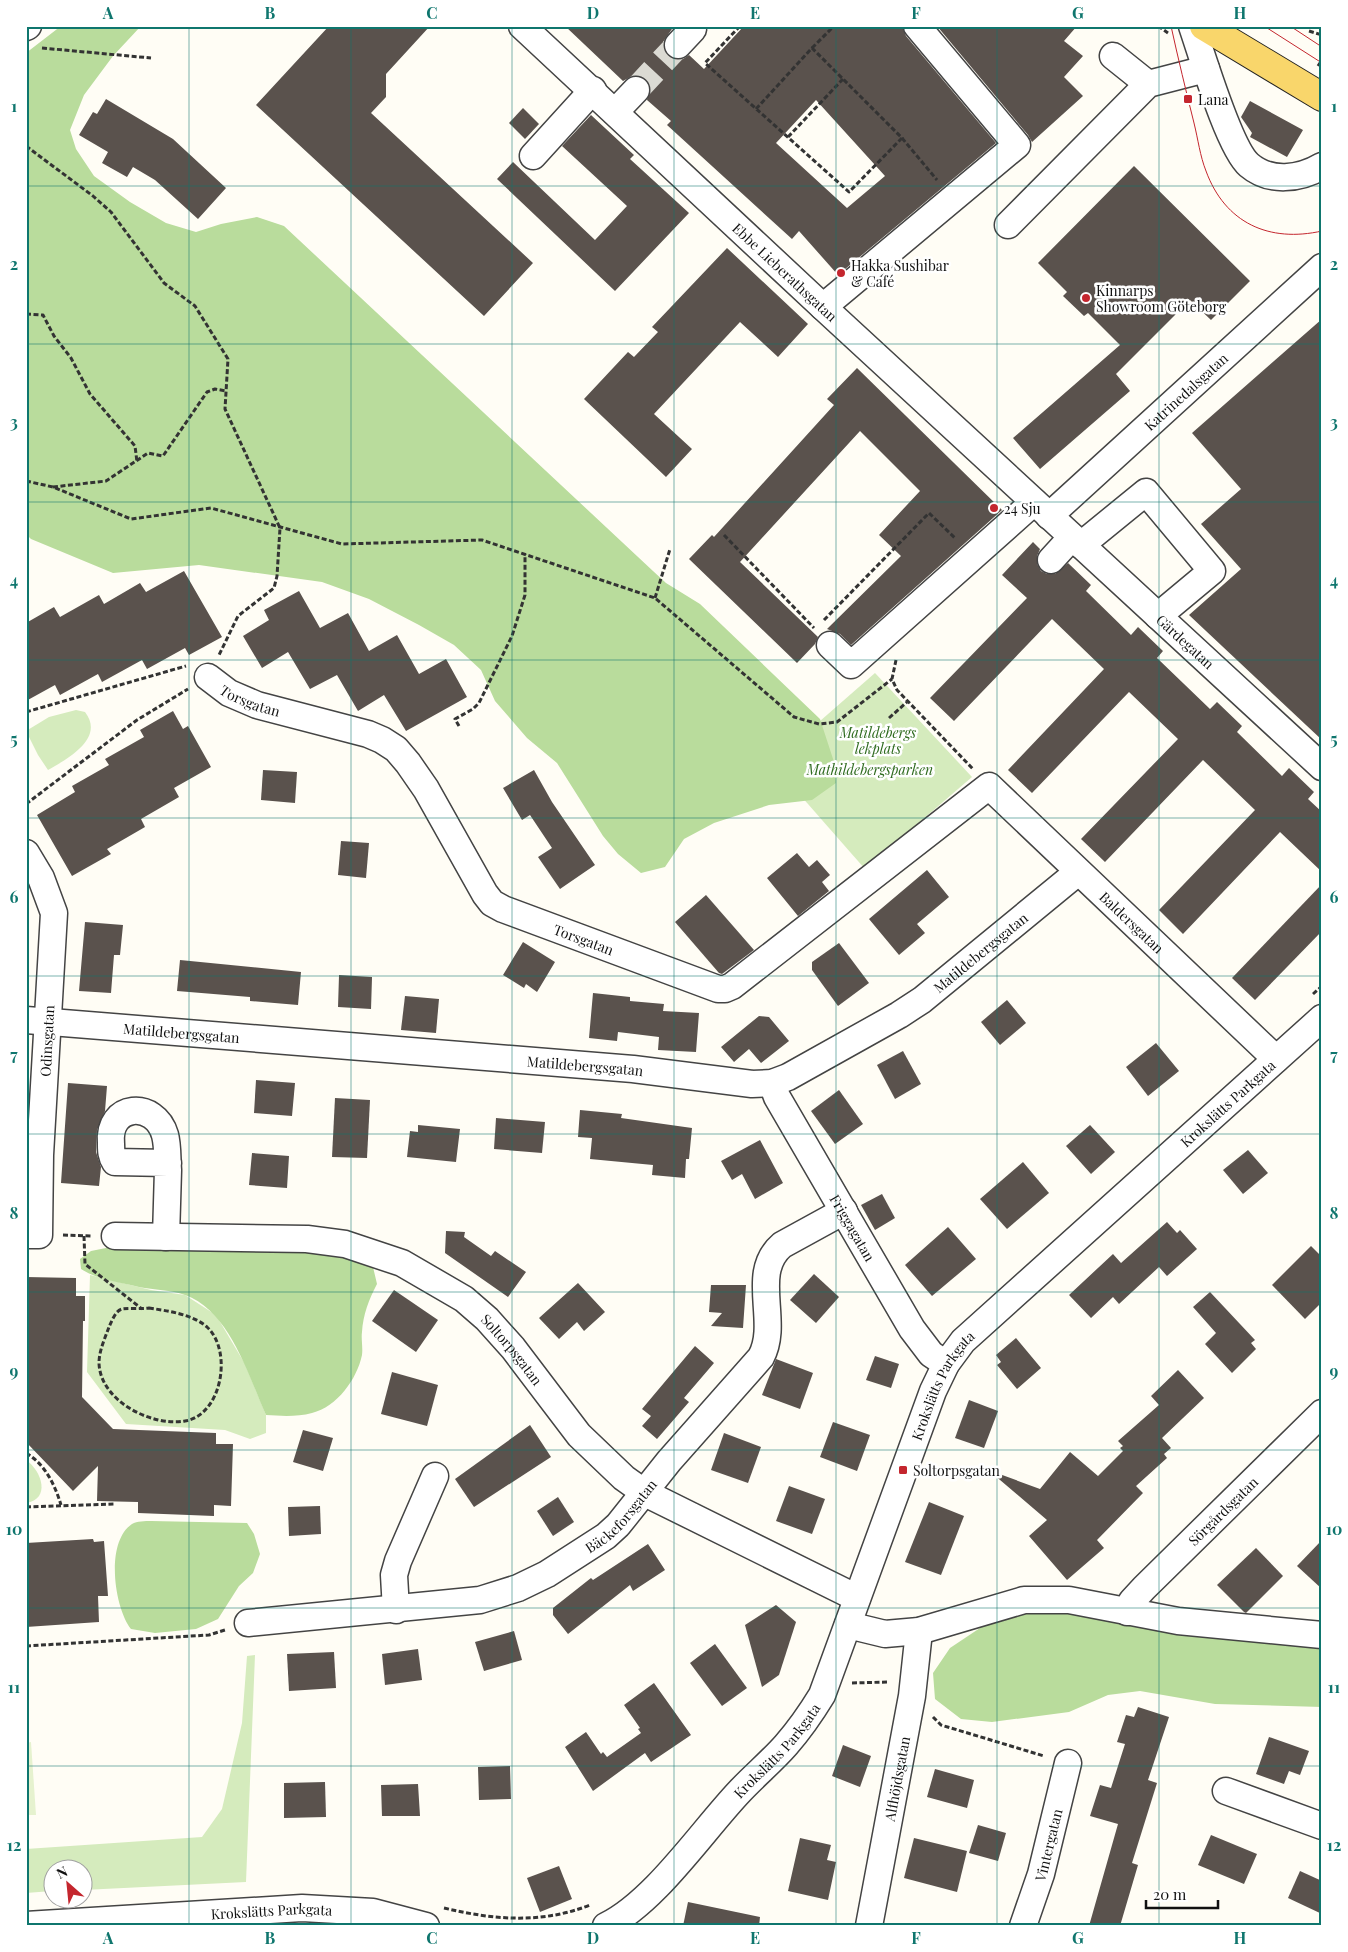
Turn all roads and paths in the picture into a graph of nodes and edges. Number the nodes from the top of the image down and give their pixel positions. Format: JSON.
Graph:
{"nodes":[{"id":1,"x":522,"y":26,"type":"edge"},
{"id":2,"x":740,"y":26,"type":"edge"},
{"id":3,"x":834,"y":26,"type":"edge"},
{"id":4,"x":917,"y":26,"type":"edge"},
{"id":5,"x":1192,"y":26,"type":"edge"},
{"id":6,"x":1204,"y":26,"type":"edge"},
{"id":7,"x":1309,"y":31,"type":"dead end"},
{"id":8,"x":30,"y":34,"type":"edge"},
{"id":9,"x":1322,"y":34,"type":"edge"},
{"id":10,"x":812,"y":48,"type":"junction"},
{"id":11,"x":1113,"y":56,"type":"dead end"},
{"id":12,"x":150,"y":58,"type":"dead end"},
{"id":13,"x":1206,"y":69,"type":"junction"},
{"id":14,"x":843,"y":79,"type":"junction"},
{"id":15,"x":1148,"y":84,"type":"junction"},
{"id":16,"x":593,"y":90,"type":"junction"},
{"id":17,"x":636,"y":90,"type":"tunnel mouth"},
{"id":18,"x":1322,"y":97,"type":"edge"},
{"id":19,"x":756,"y":109,"type":"junction"},
{"id":20,"x":616,"y":112,"type":"junction"},
{"id":21,"x":788,"y":137,"type":"junction"},
{"id":22,"x":902,"y":138,"type":"junction"},
{"id":23,"x":26,"y":146,"type":"edge"},
{"id":24,"x":533,"y":156,"type":"dead end"},
{"id":25,"x":1322,"y":166,"type":"edge"},
{"id":26,"x":953,"y":198,"type":"junction"},
{"id":27,"x":1008,"y":225,"type":"dead end"},
{"id":28,"x":1322,"y":267,"type":"edge"},
{"id":29,"x":823,"y":307,"type":"junction"},
{"id":30,"x":26,"y":314,"type":"edge"},
{"id":31,"x":226,"y":391,"type":"junction"},
{"id":32,"x":137,"y":462,"type":"junction"},
{"id":33,"x":26,"y":481,"type":"edge"},
{"id":34,"x":53,"y":487,"type":"junction"},
{"id":35,"x":1042,"y":509,"type":"junction"},
{"id":36,"x":280,"y":528,"type":"junction"},
{"id":37,"x":724,"y":535,"type":"dead end"},
{"id":38,"x":1077,"y":541,"type":"junction"},
{"id":39,"x":670,"y":549,"type":"dead end"},
{"id":40,"x":525,"y":554,"type":"junction"},
{"id":41,"x":1051,"y":560,"type":"dead end"},
{"id":42,"x":960,"y":563,"type":"junction"},
{"id":43,"x":655,"y":598,"type":"junction"},
{"id":44,"x":1158,"y":616,"type":"junction"},
{"id":45,"x":823,"y":637,"type":"junction"},
{"id":46,"x":902,"y":655,"type":"dead end"},
{"id":47,"x":208,"y":677,"type":"junction"},
{"id":48,"x":892,"y":679,"type":"junction"},
{"id":49,"x":906,"y":702,"type":"junction"},
{"id":50,"x":26,"y":712,"type":"edge"},
{"id":51,"x":889,"y":718,"type":"dead end"},
{"id":52,"x":458,"y":726,"type":"dead end"},
{"id":53,"x":1322,"y":767,"type":"edge"},
{"id":54,"x":989,"y":786,"type":"junction"},
{"id":55,"x":26,"y":804,"type":"edge"},
{"id":56,"x":26,"y":853,"type":"edge"},
{"id":57,"x":1078,"y":872,"type":"junction"},
{"id":58,"x":1322,"y":1018,"type":"edge"},
{"id":59,"x":37,"y":1021,"type":"edge"},
{"id":60,"x":1276,"y":1059,"type":"junction"},
{"id":61,"x":772,"y":1083,"type":"junction"},
{"id":62,"x":168,"y":1163,"type":"dead end"},
{"id":63,"x":844,"y":1211,"type":"junction"},
{"id":64,"x":32,"y":1235,"type":"edge"},
{"id":65,"x":84,"y":1236,"type":"dead end"},
{"id":66,"x":115,"y":1236,"type":"dead end"},
{"id":67,"x":166,"y":1237,"type":"junction"},
{"id":68,"x":142,"y":1309,"type":"junction"},
{"id":69,"x":946,"y":1364,"type":"junction"},
{"id":70,"x":1322,"y":1413,"type":"edge"},
{"id":71,"x":26,"y":1453,"type":"edge"},
{"id":72,"x":435,"y":1476,"type":"dead end"},
{"id":73,"x":646,"y":1494,"type":"junction"},
{"id":74,"x":115,"y":1504,"type":"dead end"},
{"id":75,"x":62,"y":1505,"type":"junction"},
{"id":76,"x":26,"y":1507,"type":"edge"},
{"id":77,"x":857,"y":1598,"type":"junction"},
{"id":78,"x":396,"y":1610,"type":"junction"},
{"id":79,"x":1127,"y":1612,"type":"junction"},
{"id":80,"x":248,"y":1623,"type":"joint"},
{"id":81,"x":848,"y":1625,"type":"junction"},
{"id":82,"x":919,"y":1631,"type":"junction"},
{"id":83,"x":1322,"y":1635,"type":"edge"},
{"id":84,"x":26,"y":1646,"type":"edge"},
{"id":85,"x":846,"y":1684,"type":"dead end"},
{"id":86,"x":913,"y":1687,"type":"junction"},
{"id":87,"x":1068,"y":1763,"type":"joint"},
{"id":88,"x":1226,"y":1791,"type":"dead end"},
{"id":89,"x":1322,"y":1826,"type":"edge"},
{"id":90,"x":593,"y":1904,"type":"dead end"},
{"id":91,"x":432,"y":1916,"type":"edge"},
{"id":92,"x":612,"y":1924,"type":"edge"},
{"id":93,"x":32,"y":1925,"type":"edge"},
{"id":94,"x":869,"y":1926,"type":"edge"},
{"id":95,"x":1023,"y":1926,"type":"edge"}],
"edges":[{"from":1,"to":16,"type":"street","name":"Ebbe Lieberathsgatan"},
{"from":2,"to":19,"type":"path"},
{"from":3,"to":10,"type":"path"},
{"from":4,"to":26,"type":"street"},
{"from":5,"to":13,"type":"street"},
{"from":6,"to":18,"type":"main road"},
{"from":7,"to":9,"type":"path"},
{"from":8,"to":12,"type":"path"},
{"from":10,"to":14,"type":"path"},
{"from":10,"to":19,"type":"path"},
{"from":11,"to":15,"type":"street"},
{"from":13,"to":15,"type":"street"},
{"from":13,"to":25,"type":"street"},
{"from":14,"to":21,"type":"path"},
{"from":14,"to":22,"type":"path"},
{"from":15,"to":27,"type":"street"},
{"from":16,"to":20,"type":"street","name":"Ebbe Lieberathsgatan"},
{"from":16,"to":24,"type":"street"},
{"from":17,"to":20,"type":"street"},
{"from":19,"to":21,"type":"path"},
{"from":20,"to":29,"type":"street","name":"Ebbe Lieberathsgatan"},
{"from":21,"to":22,"type":"path"},
{"from":22,"to":26,"type":"path"},
{"from":23,"to":31,"type":"path"},
{"from":26,"to":29,"type":"street"},
{"from":28,"to":35,"type":"street","name":"Katrinedalsgatan"},
{"from":29,"to":35,"type":"street","name":"Ebbe Lieberathsgatan"},
{"from":30,"to":32,"type":"path"},
{"from":31,"to":32,"type":"path"},
{"from":31,"to":36,"type":"path"},
{"from":32,"to":34,"type":"path"},
{"from":33,"to":34,"type":"path"},
{"from":34,"to":36,"type":"path"},
{"from":35,"to":38,"type":"street","name":"Gärdegatan"},
{"from":35,"to":42,"type":"street","name":"Katrinedalsgatan"},
{"from":36,"to":40,"type":"path"},
{"from":36,"to":47,"type":"path"},
{"from":37,"to":45,"type":"path"},
{"from":38,"to":41,"type":"street"},
{"from":38,"to":44,"type":"street","name":"Gärdegatan"},
{"from":38,"to":44,"type":"street"},
{"from":39,"to":43,"type":"path"},
{"from":40,"to":43,"type":"path"},
{"from":40,"to":52,"type":"path"},
{"from":42,"to":45,"type":"street","name":"Katrinedalsgatan"},
{"from":42,"to":45,"type":"path"},
{"from":43,"to":48,"type":"path"},
{"from":44,"to":53,"type":"street","name":"Gärdegatan"},
{"from":46,"to":48,"type":"path"},
{"from":47,"to":50,"type":"path"},
{"from":47,"to":54,"type":"street","name":"Torsgatan"},
{"from":47,"to":55,"type":"path"},
{"from":48,"to":49,"type":"path"},
{"from":49,"to":51,"type":"path"},
{"from":49,"to":54,"type":"path"},
{"from":54,"to":57,"type":"street","name":"Baldersgatan"},
{"from":56,"to":59,"type":"street","name":"Odinsgatan"},
{"from":57,"to":60,"type":"street","name":"Baldersgatan"},
{"from":57,"to":61,"type":"street","name":"Matildebergsgatan"},
{"from":58,"to":60,"type":"street","name":"Krokslätts Parkgata"},
{"from":59,"to":61,"type":"street","name":"Matildebergsgatan"},
{"from":59,"to":64,"type":"street","name":"Odinsgatan"},
{"from":60,"to":69,"type":"street","name":"Krokslätts Parkgata"},
{"from":61,"to":63,"type":"street","name":"Friggagatan"},
{"from":62,"to":67,"type":"street"},
{"from":63,"to":69,"type":"street","name":"Friggagatan"},
{"from":63,"to":73,"type":"street","name":"Bäckeforsgatan"},
{"from":65,"to":68,"type":"path"},
{"from":66,"to":67,"type":"street","name":"Soltorpsgatan"},
{"from":67,"to":73,"type":"street","name":"Soltorpsgatan"},
{"from":68,"to":68,"type":"path"},
{"from":69,"to":77,"type":"street","name":"Krokslätts Parkgata"},
{"from":70,"to":79,"type":"street","name":"Sörgårdsgatan"},
{"from":71,"to":75,"type":"path"},
{"from":72,"to":78,"type":"street"},
{"from":73,"to":77,"type":"street","name":"Soltorpsgatan"},
{"from":73,"to":78,"type":"street","name":"Bäckeforsgatan"},
{"from":74,"to":75,"type":"path"},
{"from":75,"to":76,"type":"path"},
{"from":77,"to":81,"type":"street","name":"Krokslätts Parkgata"},
{"from":78,"to":80,"type":"street","name":"Bäckeforsgatan"},
{"from":79,"to":82,"type":"street"},
{"from":79,"to":83,"type":"street"},
{"from":80,"to":84,"type":"path"},
{"from":81,"to":82,"type":"street"},
{"from":81,"to":92,"type":"street","name":"Krokslätts Parkgata"},
{"from":82,"to":86,"type":"street","name":"Alfhöjdsgatan"},
{"from":85,"to":86,"type":"path"},
{"from":86,"to":87,"type":"path"},
{"from":86,"to":94,"type":"street","name":"Alfhöjdsgatan"},
{"from":87,"to":95,"type":"street","name":"Vintergatan"},
{"from":88,"to":89,"type":"street"},
{"from":90,"to":91,"type":"path"},
{"from":91,"to":93,"type":"street","name":"Krokslätts Parkgata"}]}
